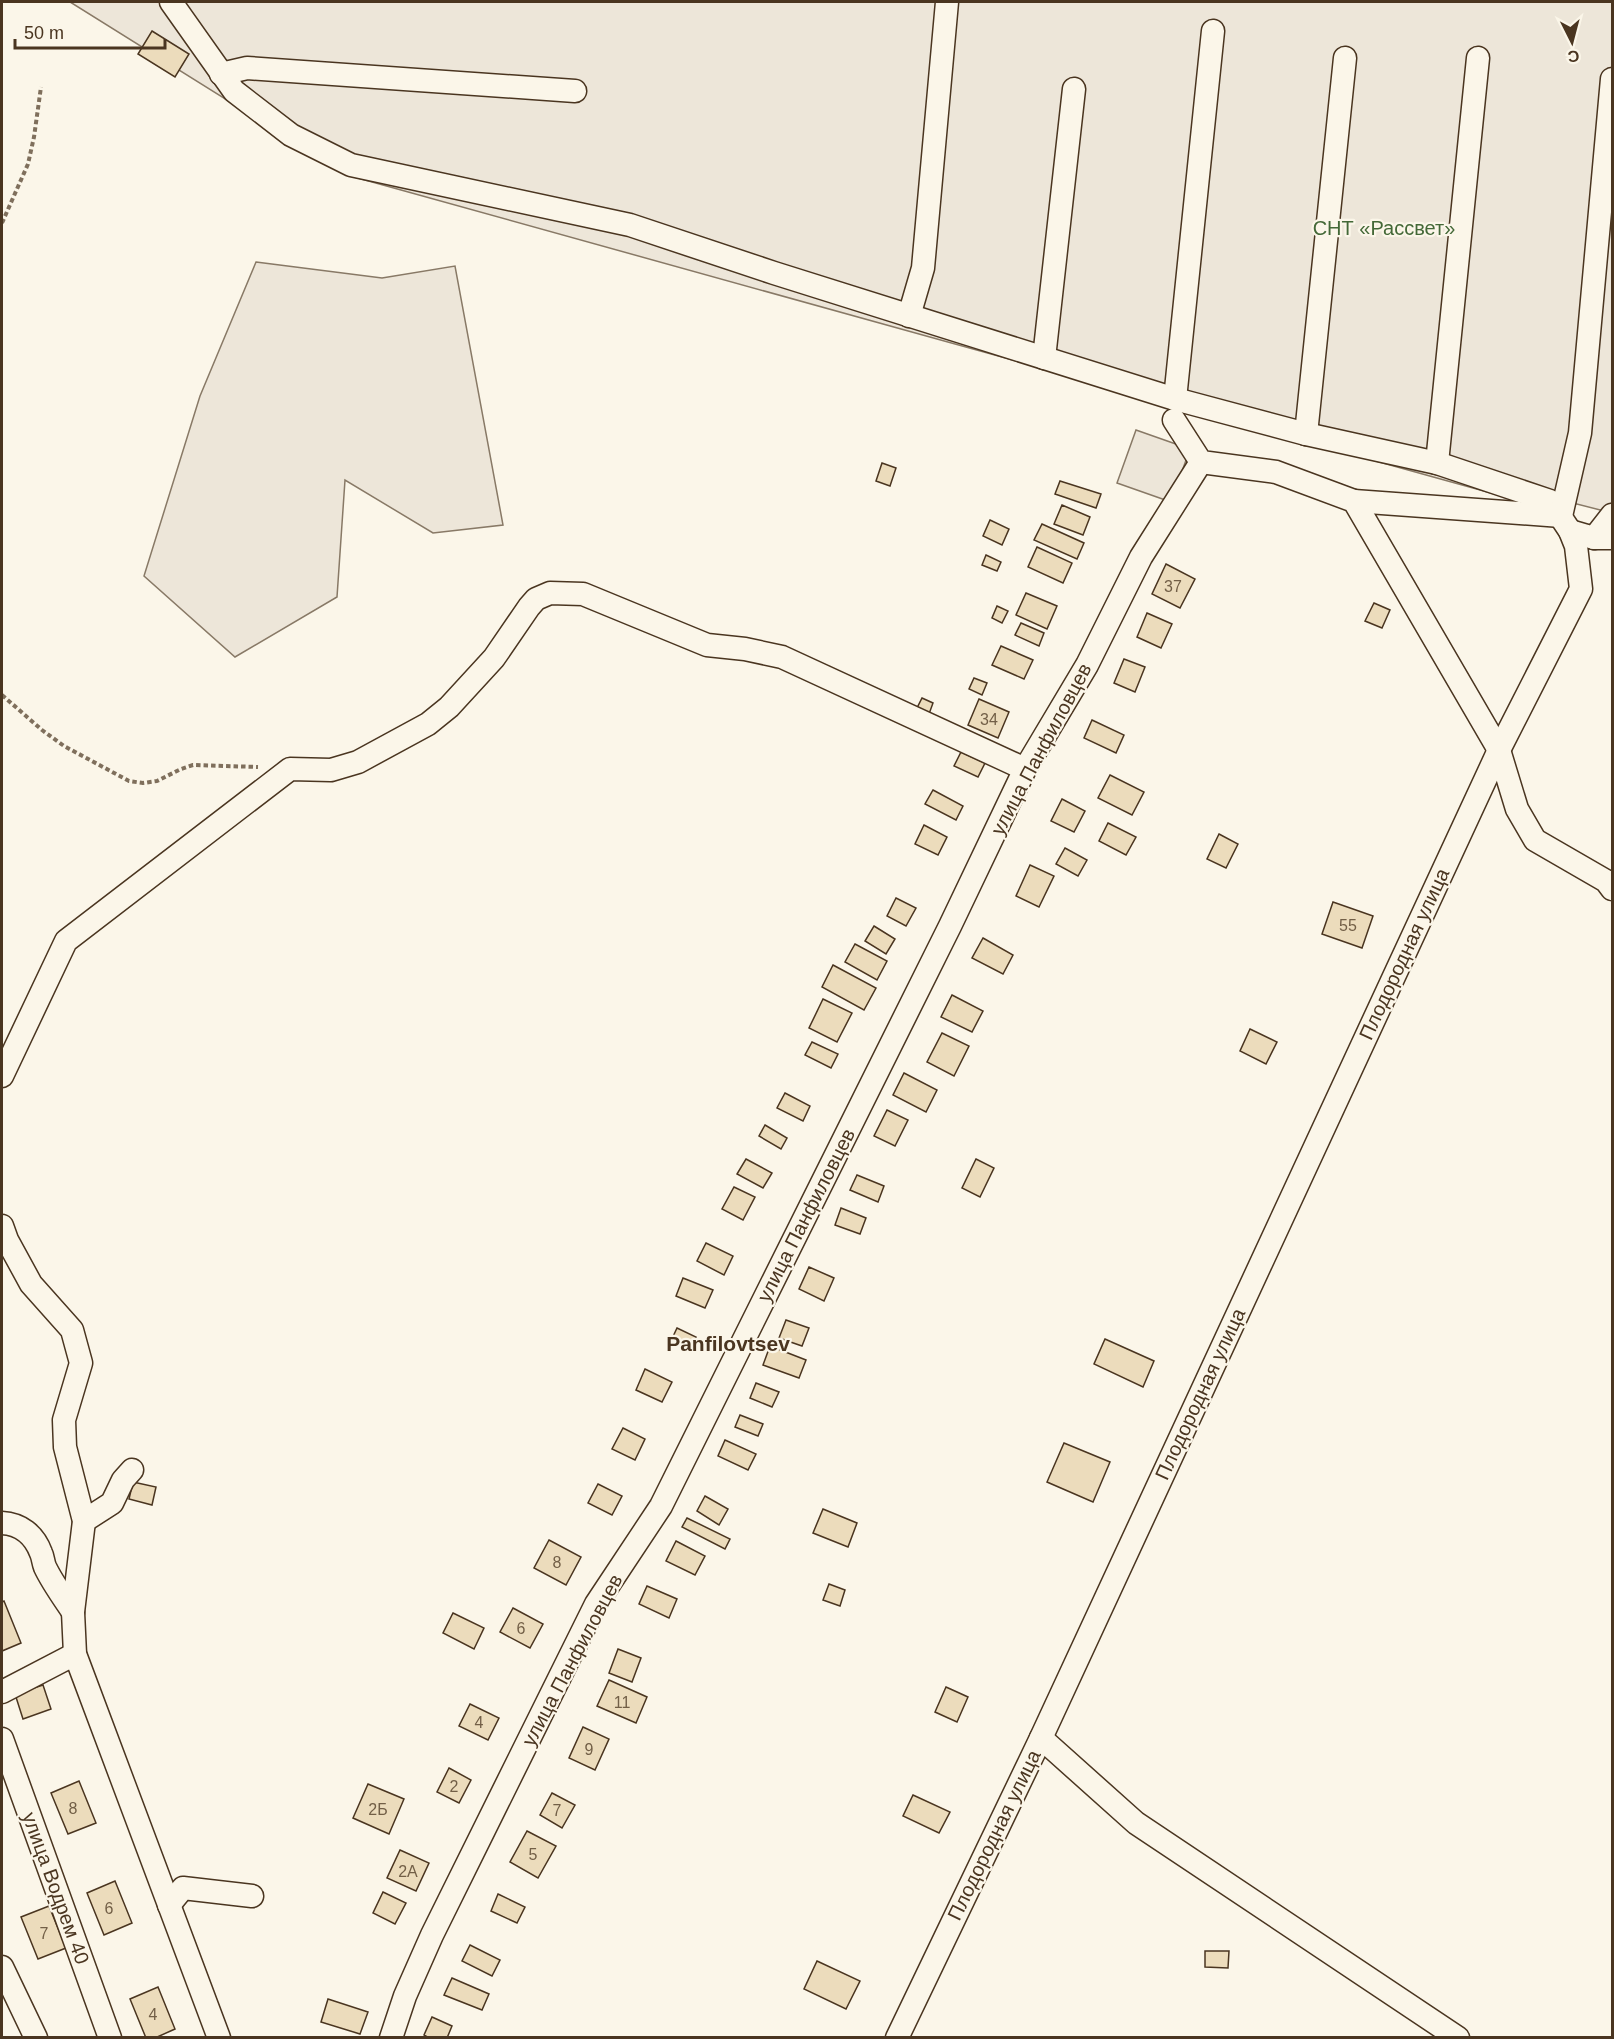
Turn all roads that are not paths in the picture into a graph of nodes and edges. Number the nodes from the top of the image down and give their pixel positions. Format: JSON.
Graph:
{"nodes":[{"id":1,"x":171,"y":2,"type":"edge"},
{"id":2,"x":947,"y":2,"type":"edge"},
{"id":3,"x":1213,"y":31,"type":"dead end"},
{"id":4,"x":1345,"y":58,"type":"dead end"},
{"id":5,"x":1478,"y":58,"type":"dead end"},
{"id":6,"x":221,"y":74,"type":"junction"},
{"id":7,"x":1612,"y":79,"type":"edge"},
{"id":8,"x":1074,"y":89,"type":"dead end"},
{"id":9,"x":575,"y":91,"type":"dead end"},
{"id":10,"x":909,"y":316,"type":"junction"},
{"id":11,"x":1044,"y":358,"type":"junction"},
{"id":12,"x":1174,"y":410,"type":"junction"},
{"id":13,"x":1306,"y":434,"type":"junction"},
{"id":14,"x":1201,"y":462,"type":"junction"},
{"id":15,"x":1437,"y":463,"type":"junction"},
{"id":16,"x":1354,"y":501,"type":"junction"},
{"id":17,"x":1612,"y":515,"type":"edge"},
{"id":18,"x":1565,"y":523,"type":"junction"},
{"id":19,"x":1603,"y":538,"type":"edge"},
{"id":20,"x":1499,"y":750,"type":"junction"},
{"id":21,"x":1025,"y":769,"type":"junction"},
{"id":22,"x":1612,"y":889,"type":"edge"},
{"id":23,"x":2,"y":1076,"type":"edge"},
{"id":24,"x":2,"y":1226,"type":"edge"},
{"id":25,"x":132,"y":1470,"type":"dead end"},
{"id":26,"x":84,"y":1521,"type":"junction"},
{"id":27,"x":2,"y":1523,"type":"edge"},
{"id":28,"x":73,"y":1612,"type":"junction"},
{"id":29,"x":75,"y":1654,"type":"junction"},
{"id":30,"x":2,"y":1692,"type":"edge"},
{"id":31,"x":1041,"y":1738,"type":"junction"},
{"id":32,"x":2,"y":1739,"type":"edge"},
{"id":33,"x":252,"y":1896,"type":"dead end"},
{"id":34,"x":169,"y":1905,"type":"junction"},
{"id":35,"x":2,"y":1967,"type":"edge"},
{"id":36,"x":36,"y":2037,"type":"edge"},
{"id":37,"x":110,"y":2037,"type":"edge"},
{"id":38,"x":219,"y":2037,"type":"edge"},
{"id":39,"x":391,"y":2037,"type":"edge"},
{"id":40,"x":897,"y":2037,"type":"edge"},
{"id":41,"x":1458,"y":2037,"type":"edge"}],
"edges":[{"from":1,"to":6,"type":"street"},
{"from":2,"to":10,"type":"street"},
{"from":3,"to":12,"type":"street"},
{"from":4,"to":13,"type":"street"},
{"from":5,"to":15,"type":"street"},
{"from":6,"to":9,"type":"street"},
{"from":6,"to":10,"type":"street"},
{"from":7,"to":18,"type":"street"},
{"from":8,"to":11,"type":"street"},
{"from":10,"to":11,"type":"street"},
{"from":11,"to":12,"type":"street"},
{"from":12,"to":13,"type":"street"},
{"from":12,"to":14,"type":"street"},
{"from":13,"to":15,"type":"street"},
{"from":14,"to":16,"type":"street"},
{"from":14,"to":21,"type":"street","name":"улица Панфиловцев"},
{"from":15,"to":18,"type":"street"},
{"from":16,"to":18,"type":"street"},
{"from":16,"to":20,"type":"street"},
{"from":17,"to":19,"type":"street"},
{"from":18,"to":19,"type":"street"},
{"from":18,"to":20,"type":"street","name":"Плодородная улица"},
{"from":20,"to":22,"type":"street"},
{"from":20,"to":31,"type":"street","name":"Плодородная улица"},
{"from":21,"to":23,"type":"street"},
{"from":21,"to":39,"type":"street","name":"улица Панфиловцев"},
{"from":24,"to":26,"type":"street"},
{"from":25,"to":26,"type":"street"},
{"from":26,"to":28,"type":"street"},
{"from":27,"to":28,"type":"street"},
{"from":28,"to":29,"type":"street"},
{"from":29,"to":30,"type":"street"},
{"from":29,"to":34,"type":"street"},
{"from":31,"to":40,"type":"street","name":"Плодородная улица"},
{"from":31,"to":41,"type":"street"},
{"from":32,"to":37,"type":"street","name":"улица Водрем 40"},
{"from":33,"to":34,"type":"street"},
{"from":34,"to":38,"type":"street"},
{"from":35,"to":36,"type":"street"}]}
